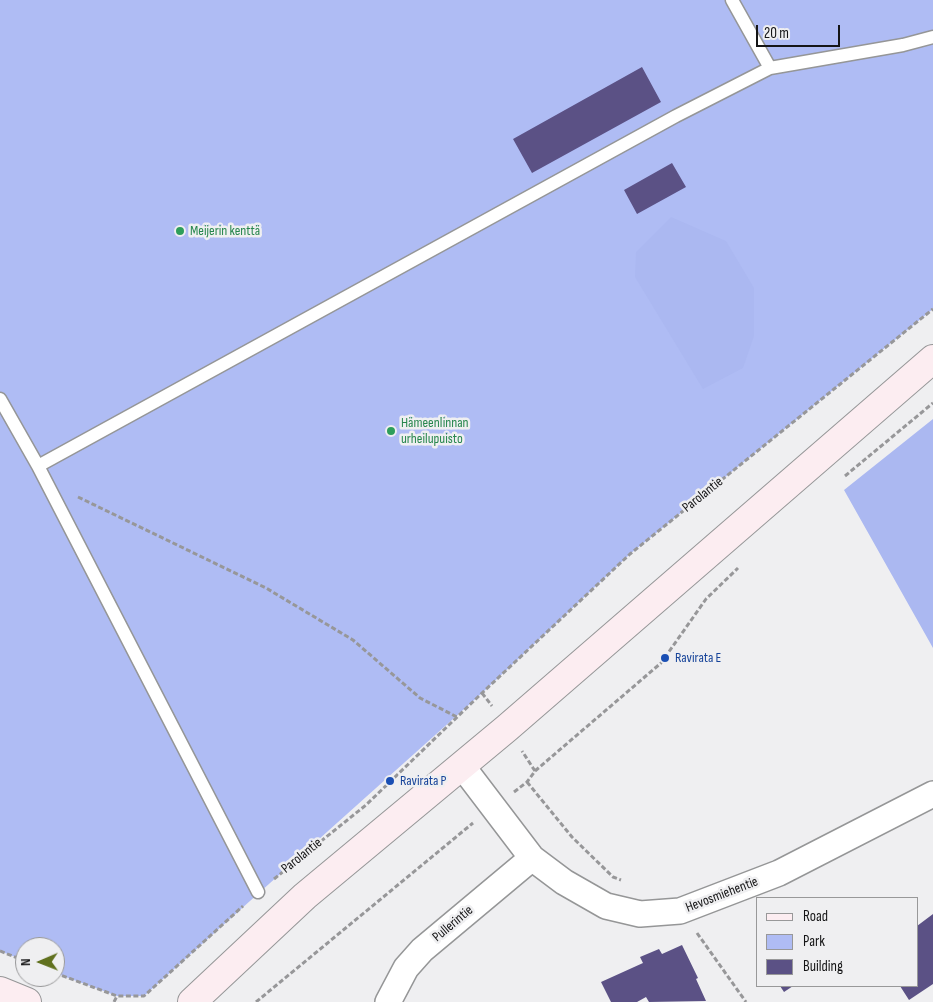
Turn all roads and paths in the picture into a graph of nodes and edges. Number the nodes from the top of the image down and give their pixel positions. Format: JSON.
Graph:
{"nodes":[{"id":1,"x":732,"y":0,"type":"edge"},
{"id":2,"x":933,"y":37,"type":"edge"},
{"id":3,"x":770,"y":68,"type":"junction"},
{"id":4,"x":933,"y":309,"type":"edge"},
{"id":5,"x":933,"y":359,"type":"edge"},
{"id":6,"x":0,"y":399,"type":"edge"},
{"id":7,"x":933,"y":403,"type":"edge"},
{"id":8,"x":38,"y":466,"type":"junction"},
{"id":9,"x":841,"y":479,"type":"dead end"},
{"id":10,"x":46,"y":481,"type":"junction"},
{"id":11,"x":739,"y":567,"type":"dead end"},
{"id":12,"x":482,"y":693,"type":"junction"},
{"id":13,"x":457,"y":717,"type":"junction"},
{"id":14,"x":507,"y":728,"type":"junction"},
{"id":15,"x":462,"y":766,"type":"junction"},
{"id":16,"x":535,"y":771,"type":"junction"},
{"id":17,"x":933,"y":794,"type":"edge"},
{"id":18,"x":493,"y":807,"type":"junction"},
{"id":19,"x":532,"y":858,"type":"junction"},
{"id":20,"x":258,"y":892,"type":"junction"},
{"id":21,"x":0,"y":952,"type":"edge"},
{"id":22,"x":15,"y":957,"type":"edge"},
{"id":23,"x":65,"y":976,"type":"edge"},
{"id":24,"x":0,"y":991,"type":"edge"},
{"id":25,"x":117,"y":996,"type":"junction"},
{"id":26,"x":27,"y":1002,"type":"edge"},
{"id":27,"x":114,"y":1002,"type":"edge"},
{"id":28,"x":192,"y":1002,"type":"edge"},
{"id":29,"x":256,"y":1002,"type":"edge"},
{"id":30,"x":388,"y":1002,"type":"edge"}],
"edges":[{"from":1,"to":3,"type":"lane"},
{"from":2,"to":3,"type":"lane"},
{"from":3,"to":8,"type":"lane"},
{"from":4,"to":12,"type":"path","name":"Parolantie"},
{"from":5,"to":14,"type":"main road"},
{"from":6,"to":8,"type":"lane"},
{"from":7,"to":9,"type":"path"},
{"from":8,"to":10,"type":"lane"},
{"from":10,"to":13,"type":"path"},
{"from":10,"to":20,"type":"lane"},
{"from":11,"to":16,"type":"path"},
{"from":12,"to":13,"type":"path","name":"Parolantie"},
{"from":12,"to":14,"type":"path"},
{"from":13,"to":20,"type":"path","name":"Parolantie"},
{"from":14,"to":15,"type":"main road"},
{"from":14,"to":16,"type":"path"},
{"from":15,"to":18,"type":"street","name":"Hevosmiehentie"},
{"from":15,"to":28,"type":"main road"},
{"from":16,"to":18,"type":"path"},
{"from":17,"to":19,"type":"street","name":"Hevosmiehentie"},
{"from":18,"to":19,"type":"street","name":"Hevosmiehentie"},
{"from":18,"to":29,"type":"path"},
{"from":19,"to":30,"type":"street","name":"Pullerintie"},
{"from":20,"to":25,"type":"path","name":"Parolantie"},
{"from":21,"to":22,"type":"path"},
{"from":23,"to":25,"type":"path"},
{"from":24,"to":26,"type":"main road"},
{"from":25,"to":27,"type":"path"}]}
